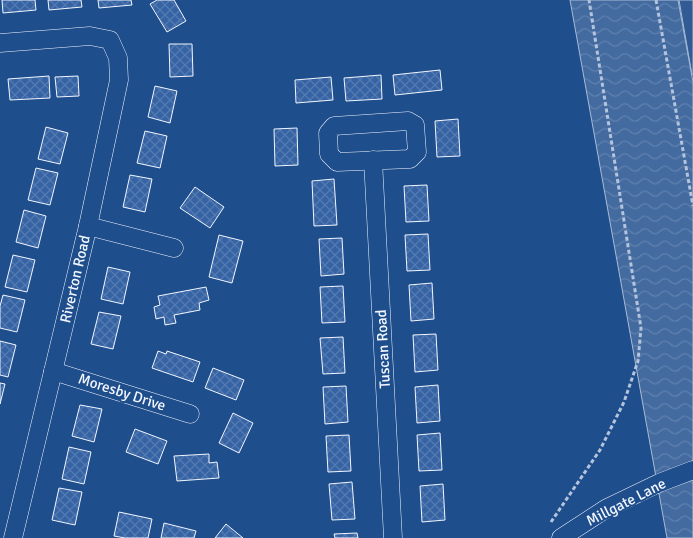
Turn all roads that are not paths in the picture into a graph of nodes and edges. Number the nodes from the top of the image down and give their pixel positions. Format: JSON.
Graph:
{"nodes":[{"id":1,"x":0,"y":43,"type":"edge"},
{"id":2,"x":373,"y":160,"type":"junction"},
{"id":3,"x":88,"y":226,"type":"junction"},
{"id":4,"x":174,"y":248,"type":"dead end"},
{"id":5,"x":53,"y":370,"type":"junction"},
{"id":6,"x":190,"y":414,"type":"dead end"},
{"id":7,"x":693,"y":470,"type":"edge"},
{"id":8,"x":12,"y":538,"type":"edge"},
{"id":9,"x":393,"y":538,"type":"edge"},
{"id":10,"x":561,"y":538,"type":"edge"}],
"edges":[{"from":1,"to":3,"type":"street","name":"Riverton Road"},
{"from":2,"to":2,"type":"street"},
{"from":2,"to":9,"type":"street","name":"Tuscan Road"},
{"from":3,"to":4,"type":"street"},
{"from":3,"to":5,"type":"street","name":"Riverton Road"},
{"from":5,"to":6,"type":"street","name":"Moresby Drive"},
{"from":5,"to":8,"type":"street","name":"Riverton Road"},
{"from":7,"to":10,"type":"street","name":"Millgate Lane"}]}
